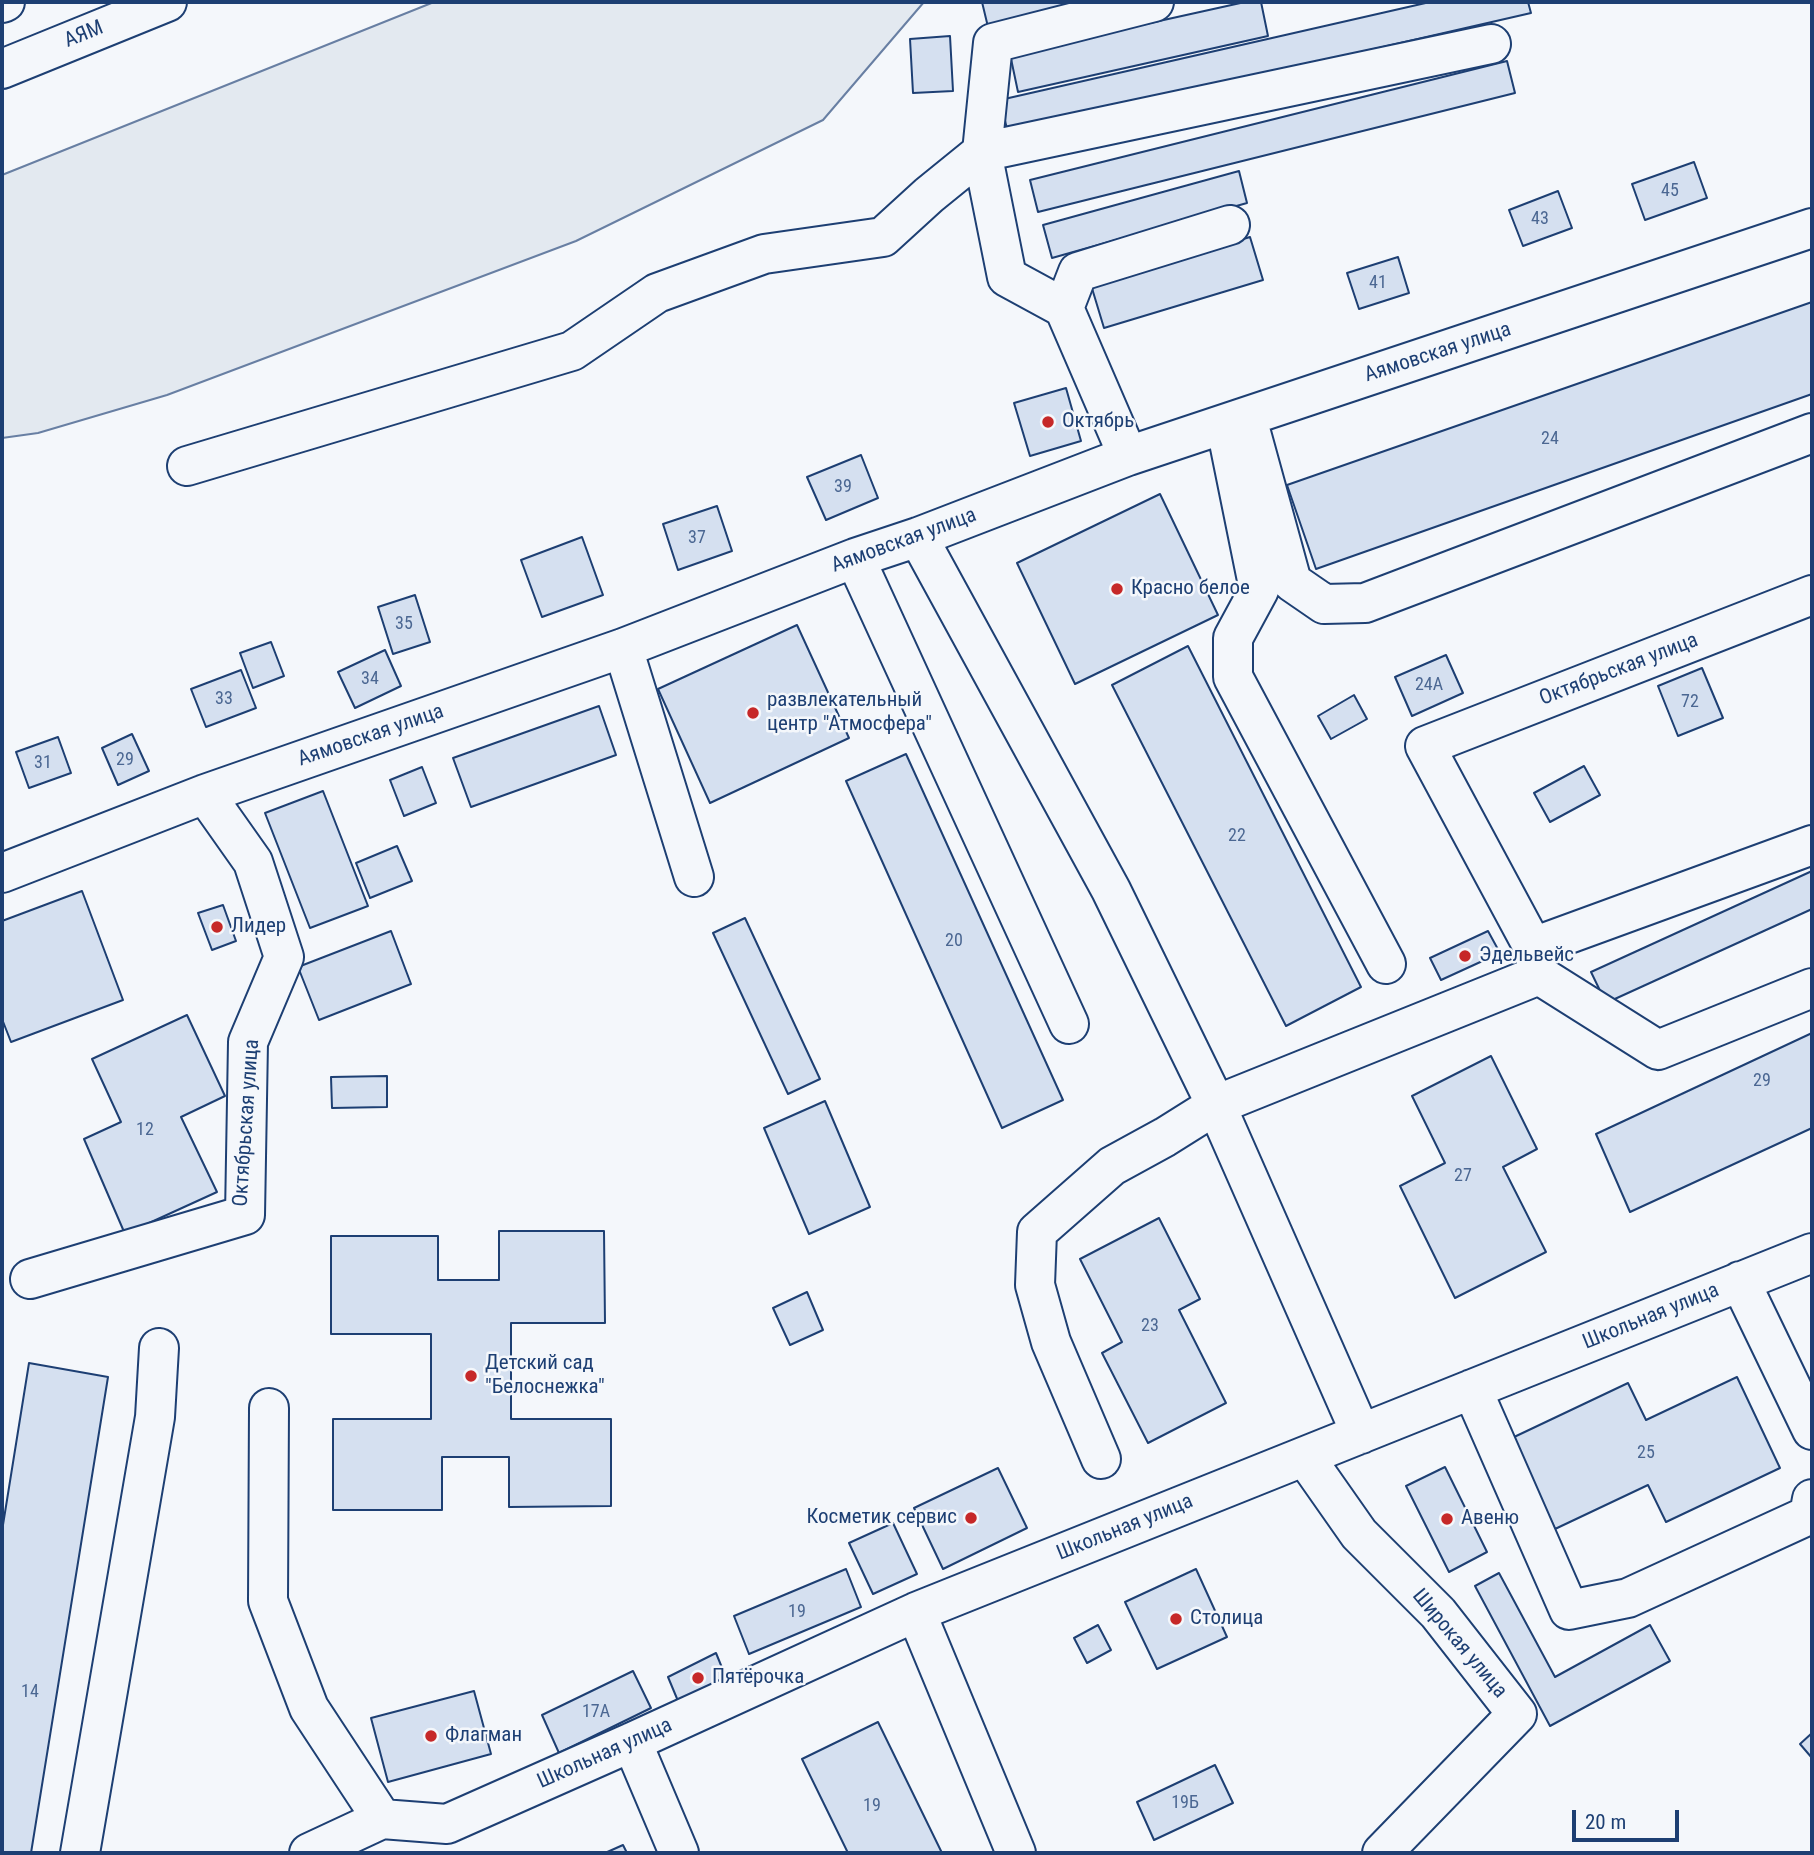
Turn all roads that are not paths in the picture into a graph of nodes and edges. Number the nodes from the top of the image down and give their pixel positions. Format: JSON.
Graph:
{"nodes":[{"id":1,"x":167,"y":2,"type":"edge"},
{"id":2,"x":1154,"y":2,"type":"edge"},
{"id":3,"x":1491,"y":44,"type":"dead end"},
{"id":4,"x":2,"y":69,"type":"edge"},
{"id":5,"x":982,"y":152,"type":"junction"},
{"id":6,"x":1230,"y":225,"type":"dead end"},
{"id":7,"x":1812,"y":228,"type":"edge"},
{"id":8,"x":1064,"y":308,"type":"junction"},
{"id":9,"x":1236,"y":421,"type":"junction"},
{"id":10,"x":1812,"y":433,"type":"edge"},
{"id":11,"x":1128,"y":456,"type":"junction"},
{"id":12,"x":187,"y":466,"type":"dead end"},
{"id":13,"x":918,"y":537,"type":"junction"},
{"id":14,"x":855,"y":558,"type":"junction"},
{"id":15,"x":1812,"y":595,"type":"edge"},
{"id":16,"x":623,"y":648,"type":"junction"},
{"id":17,"x":205,"y":794,"type":"junction"},
{"id":18,"x":1812,"y":845,"type":"edge"},
{"id":19,"x":2,"y":873,"type":"edge"},
{"id":20,"x":694,"y":877,"type":"dead end"},
{"id":21,"x":1536,"y":961,"type":"junction"},
{"id":22,"x":1386,"y":964,"type":"dead end"},
{"id":23,"x":1812,"y":988,"type":"edge"},
{"id":24,"x":1069,"y":1024,"type":"dead end"},
{"id":25,"x":1216,"y":1105,"type":"junction"},
{"id":26,"x":1812,"y":1253,"type":"edge"},
{"id":27,"x":30,"y":1279,"type":"dead end"},
{"id":28,"x":1740,"y":1282,"type":"junction"},
{"id":29,"x":159,"y":1348,"type":"dead end"},
{"id":30,"x":1472,"y":1389,"type":"junction"},
{"id":31,"x":269,"y":1408,"type":"dead end"},
{"id":32,"x":1812,"y":1430,"type":"edge"},
{"id":33,"x":1361,"y":1434,"type":"junction"},
{"id":34,"x":1305,"y":1457,"type":"junction"},
{"id":35,"x":1101,"y":1459,"type":"dead end"},
{"id":36,"x":1812,"y":1499,"type":"edge"},
{"id":37,"x":916,"y":1612,"type":"junction"},
{"id":38,"x":632,"y":1742,"type":"junction"},
{"id":39,"x":382,"y":1819,"type":"junction"},
{"id":40,"x":439,"y":1839,"type":"edge"},
{"id":41,"x":80,"y":1853,"type":"edge"},
{"id":42,"x":309,"y":1853,"type":"edge"},
{"id":43,"x":679,"y":1853,"type":"edge"},
{"id":44,"x":1016,"y":1853,"type":"edge"},
{"id":45,"x":1382,"y":1853,"type":"edge"}],
"edges":[{"from":1,"to":4,"type":"main road","name":"АЯМ"},
{"from":2,"to":5,"type":"main road"},
{"from":3,"to":5,"type":"main road"},
{"from":5,"to":8,"type":"main road"},
{"from":5,"to":12,"type":"main road"},
{"from":6,"to":8,"type":"main road"},
{"from":7,"to":9,"type":"main road","name":"Аямовская улица"},
{"from":8,"to":11,"type":"main road"},
{"from":9,"to":10,"type":"main road"},
{"from":9,"to":11,"type":"main road","name":"Аямовская улица"},
{"from":9,"to":22,"type":"main road"},
{"from":11,"to":13,"type":"main road","name":"Аямовская улица"},
{"from":13,"to":14,"type":"main road","name":"Аямовская улица"},
{"from":13,"to":25,"type":"main road"},
{"from":14,"to":16,"type":"main road","name":"Аямовская улица"},
{"from":14,"to":24,"type":"main road"},
{"from":15,"to":21,"type":"main road","name":"Октябрьская улица"},
{"from":16,"to":17,"type":"main road","name":"Аямовская улица"},
{"from":16,"to":20,"type":"main road"},
{"from":17,"to":19,"type":"main road","name":"Аямовская улица"},
{"from":17,"to":27,"type":"main road","name":"Октябрьская улица"},
{"from":18,"to":21,"type":"main road"},
{"from":21,"to":23,"type":"main road"},
{"from":21,"to":25,"type":"main road"},
{"from":25,"to":33,"type":"main road"},
{"from":25,"to":35,"type":"main road"},
{"from":26,"to":28,"type":"main road","name":"Школьная улица"},
{"from":28,"to":30,"type":"main road","name":"Школьная улица"},
{"from":28,"to":32,"type":"main road"},
{"from":29,"to":41,"type":"main road"},
{"from":30,"to":33,"type":"main road","name":"Школьная улица"},
{"from":30,"to":36,"type":"main road"},
{"from":31,"to":39,"type":"main road"},
{"from":33,"to":34,"type":"main road","name":"Школьная улица"},
{"from":34,"to":37,"type":"main road","name":"Школьная улица"},
{"from":34,"to":45,"type":"main road","name":"Широкая улица"},
{"from":37,"to":38,"type":"main road","name":"Школьная улица"},
{"from":37,"to":44,"type":"main road"},
{"from":38,"to":40,"type":"main road","name":"Школьная улица"},
{"from":38,"to":43,"type":"main road"},
{"from":39,"to":40,"type":"main road"},
{"from":39,"to":42,"type":"main road"}]}
